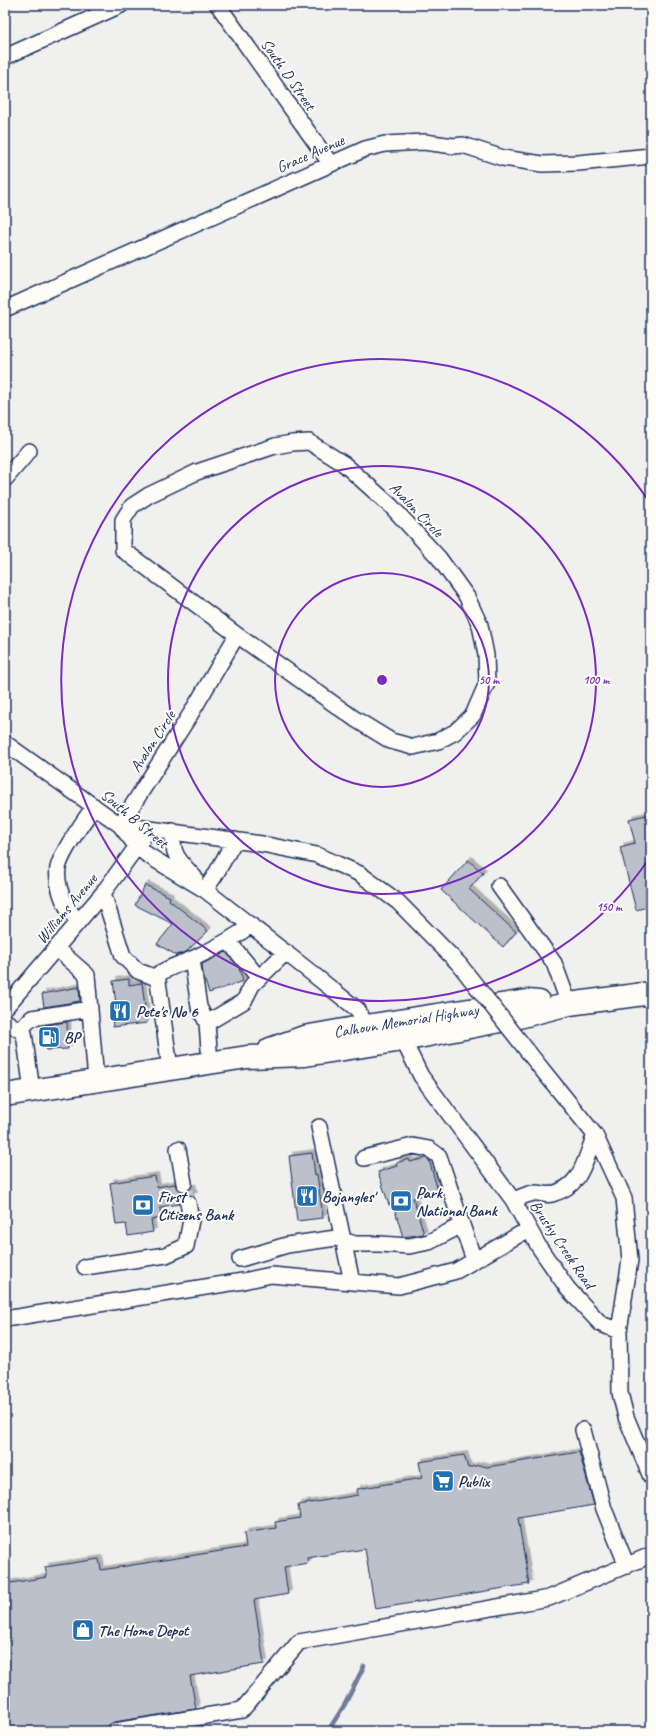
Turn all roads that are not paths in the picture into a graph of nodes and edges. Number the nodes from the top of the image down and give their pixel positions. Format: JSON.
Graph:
{"nodes":[{"id":1,"x":121,"y":5,"type":"edge"},
{"id":2,"x":218,"y":5,"type":"edge"},
{"id":3,"x":5,"y":57,"type":"edge"},
{"id":4,"x":651,"y":156,"type":"edge"},
{"id":5,"x":330,"y":163,"type":"junction"},
{"id":6,"x":5,"y":309,"type":"edge"},
{"id":7,"x":29,"y":451,"type":"dead end"},
{"id":8,"x":5,"y":479,"type":"edge"},
{"id":9,"x":237,"y":635,"type":"junction"},
{"id":10,"x":5,"y":742,"type":"edge"},
{"id":11,"x":94,"y":806,"type":"junction"},
{"id":12,"x":120,"y":825,"type":"junction"},
{"id":13,"x":150,"y":828,"type":"junction"},
{"id":14,"x":173,"y":831,"type":"junction"},
{"id":15,"x":234,"y":840,"type":"junction"},
{"id":16,"x":137,"y":847,"type":"junction"},
{"id":17,"x":499,"y":886,"type":"dead end"},
{"id":18,"x":205,"y":890,"type":"junction"},
{"id":19,"x":103,"y":893,"type":"junction"},
{"id":20,"x":78,"y":922,"type":"junction"},
{"id":21,"x":251,"y":925,"type":"junction"},
{"id":22,"x":228,"y":941,"type":"junction"},
{"id":23,"x":56,"y":948,"type":"junction"},
{"id":24,"x":286,"y":952,"type":"junction"},
{"id":25,"x":192,"y":959,"type":"junction"},
{"id":26,"x":154,"y":977,"type":"junction"},
{"id":27,"x":259,"y":978,"type":"junction"},
{"id":28,"x":651,"y":993,"type":"edge"},
{"id":29,"x":8,"y":1000,"type":"edge"},
{"id":30,"x":569,"y":1004,"type":"junction"},
{"id":31,"x":90,"y":1009,"type":"junction"},
{"id":32,"x":5,"y":1021,"type":"edge"},
{"id":33,"x":207,"y":1023,"type":"junction"},
{"id":34,"x":366,"y":1026,"type":"junction"},
{"id":35,"x":19,"y":1030,"type":"junction"},
{"id":36,"x":403,"y":1040,"type":"junction"},
{"id":37,"x":246,"y":1057,"type":"junction"},
{"id":38,"x":210,"y":1063,"type":"junction"},
{"id":39,"x":170,"y":1069,"type":"junction"},
{"id":40,"x":96,"y":1080,"type":"junction"},
{"id":41,"x":32,"y":1091,"type":"junction"},
{"id":42,"x":5,"y":1095,"type":"edge"},
{"id":43,"x":319,"y":1127,"type":"dead end"},
{"id":44,"x":595,"y":1135,"type":"junction"},
{"id":45,"x":178,"y":1149,"type":"dead end"},
{"id":46,"x":364,"y":1158,"type":"dead end"},
{"id":47,"x":184,"y":1183,"type":"tunnel mouth"},
{"id":48,"x":513,"y":1200,"type":"junction"},
{"id":49,"x":188,"y":1203,"type":"tunnel mouth"},
{"id":50,"x":462,"y":1224,"type":"junction"},
{"id":51,"x":529,"y":1229,"type":"junction"},
{"id":52,"x":343,"y":1241,"type":"junction"},
{"id":53,"x":240,"y":1259,"type":"dead end"},
{"id":54,"x":474,"y":1260,"type":"junction"},
{"id":55,"x":85,"y":1267,"type":"dead end"},
{"id":56,"x":352,"y":1282,"type":"junction"},
{"id":57,"x":5,"y":1319,"type":"edge"},
{"id":58,"x":619,"y":1331,"type":"junction"},
{"id":59,"x":583,"y":1430,"type":"dead end"},
{"id":60,"x":647,"y":1458,"type":"edge"},
{"id":61,"x":651,"y":1477,"type":"edge"},
{"id":62,"x":651,"y":1556,"type":"edge"},
{"id":63,"x":627,"y":1566,"type":"junction"},
{"id":64,"x":115,"y":1731,"type":"edge"}],
"edges":[{"from":1,"to":3,"type":"street"},
{"from":2,"to":5,"type":"street","name":"South D Street"},
{"from":4,"to":5,"type":"street","name":"Grace Avenue"},
{"from":5,"to":6,"type":"street","name":"Grace Avenue"},
{"from":7,"to":8,"type":"street"},
{"from":9,"to":9,"type":"street","name":"Avalon Circle"},
{"from":9,"to":12,"type":"street","name":"Avalon Circle"},
{"from":10,"to":11,"type":"street","name":"South B Street"},
{"from":11,"to":12,"type":"street","name":"South B Street"},
{"from":11,"to":20,"type":"street"},
{"from":12,"to":13,"type":"street"},
{"from":12,"to":16,"type":"street","name":"South B Street"},
{"from":13,"to":14,"type":"street"},
{"from":13,"to":16,"type":"street","name":"Williams Avenue"},
{"from":14,"to":15,"type":"street"},
{"from":14,"to":18,"type":"street","name":"South B Street"},
{"from":15,"to":18,"type":"street"},
{"from":15,"to":44,"type":"street","bridge":true},
{"from":16,"to":18,"type":"street","name":"South B Street"},
{"from":16,"to":19,"type":"street","name":"Williams Avenue"},
{"from":17,"to":30,"type":"street"},
{"from":18,"to":21,"type":"street","name":"South B Street"},
{"from":19,"to":20,"type":"street","name":"Williams Avenue"},
{"from":19,"to":26,"type":"street"},
{"from":20,"to":23,"type":"street","name":"Williams Avenue"},
{"from":21,"to":22,"type":"street"},
{"from":21,"to":24,"type":"street","name":"South B Street"},
{"from":22,"to":25,"type":"street"},
{"from":22,"to":27,"type":"street"},
{"from":23,"to":29,"type":"street","name":"Williams Avenue"},
{"from":23,"to":31,"type":"street"},
{"from":24,"to":27,"type":"street"},
{"from":24,"to":34,"type":"street","name":"South B Street"},
{"from":25,"to":26,"type":"street"},
{"from":25,"to":33,"type":"street"},
{"from":26,"to":39,"type":"street"},
{"from":27,"to":33,"type":"street"},
{"from":28,"to":30,"type":"highway","name":"Calhoun Memorial Highway"},
{"from":30,"to":34,"type":"highway","name":"Calhoun Memorial Highway"},
{"from":30,"to":36,"type":"highway","name":"Calhoun Memorial Highway"},
{"from":31,"to":35,"type":"street"},
{"from":31,"to":40,"type":"street"},
{"from":32,"to":35,"type":"street"},
{"from":33,"to":38,"type":"street"},
{"from":34,"to":37,"type":"highway","name":"Calhoun Memorial Highway"},
{"from":35,"to":41,"type":"street"},
{"from":36,"to":37,"type":"highway","name":"Calhoun Memorial Highway"},
{"from":36,"to":48,"type":"street","name":"Brushy Creek Road"},
{"from":37,"to":38,"type":"highway","name":"Calhoun Memorial Highway"},
{"from":38,"to":39,"type":"highway","name":"Calhoun Memorial Highway"},
{"from":39,"to":40,"type":"highway","name":"Calhoun Memorial Highway"},
{"from":40,"to":41,"type":"highway","name":"Calhoun Memorial Highway"},
{"from":41,"to":42,"type":"highway","name":"Calhoun Memorial Highway"},
{"from":43,"to":52,"type":"street"},
{"from":44,"to":48,"type":"street"},
{"from":44,"to":58,"type":"street"},
{"from":45,"to":47,"type":"street"},
{"from":46,"to":50,"type":"street"},
{"from":48,"to":51,"type":"street","name":"Brushy Creek Road"},
{"from":49,"to":55,"type":"street"},
{"from":50,"to":52,"type":"street"},
{"from":50,"to":54,"type":"street"},
{"from":51,"to":54,"type":"street"},
{"from":51,"to":58,"type":"street","name":"Brushy Creek Road"},
{"from":52,"to":53,"type":"street"},
{"from":52,"to":56,"type":"street"},
{"from":54,"to":56,"type":"street"},
{"from":56,"to":57,"type":"street"},
{"from":58,"to":60,"type":"street"},
{"from":59,"to":63,"type":"street"},
{"from":60,"to":61,"type":"street"},
{"from":62,"to":63,"type":"street"},
{"from":63,"to":64,"type":"street"}]}
